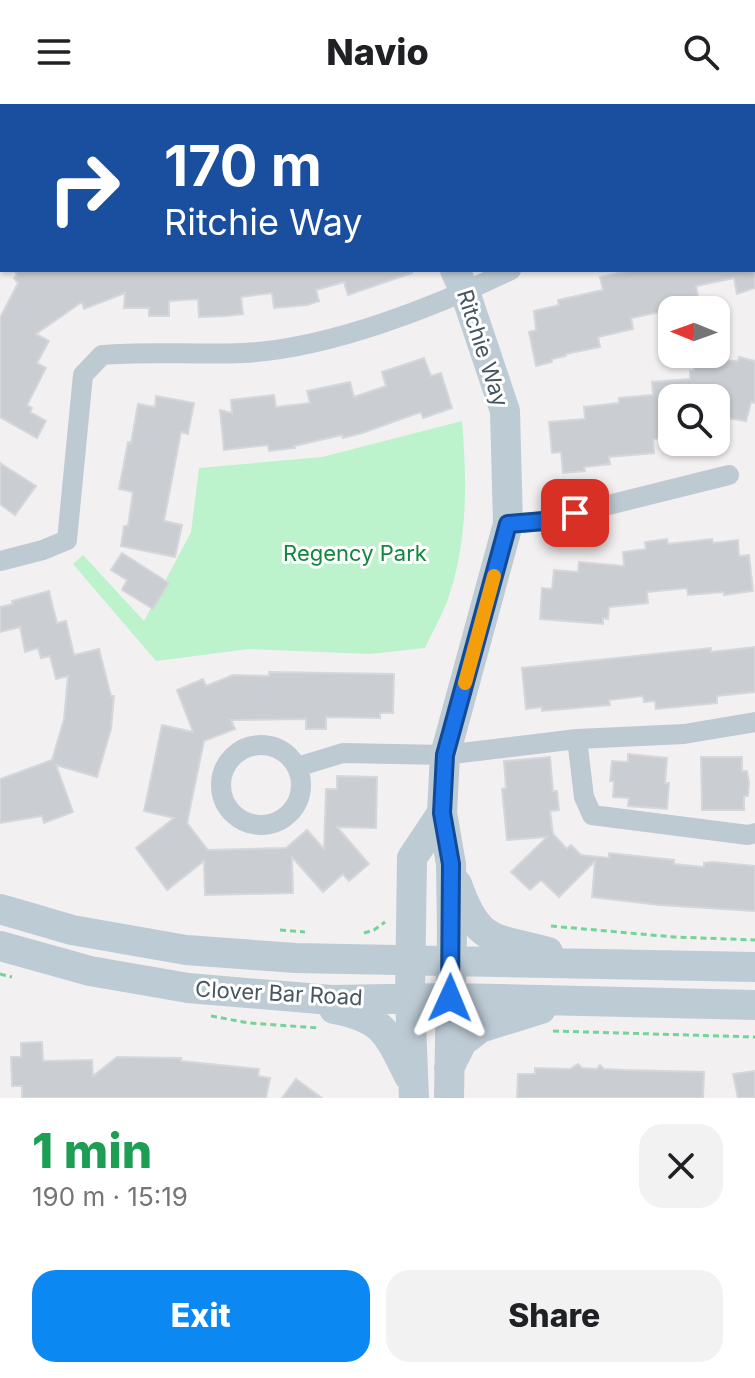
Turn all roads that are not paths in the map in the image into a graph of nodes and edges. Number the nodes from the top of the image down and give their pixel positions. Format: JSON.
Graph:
{"nodes":[{"id":1,"x":502,"y":272,"type":"edge"},
{"id":2,"x":460,"y":281,"type":"edge"},
{"id":3,"x":729,"y":475,"type":"dead end"},
{"id":4,"x":508,"y":524,"type":"junction"},
{"id":5,"x":0,"y":561,"type":"edge"},
{"id":6,"x":755,"y":722,"type":"edge"},
{"id":7,"x":577,"y":739,"type":"junction"},
{"id":8,"x":445,"y":755,"type":"junction"},
{"id":9,"x":297,"y":767,"type":"junction"},
{"id":10,"x":442,"y":813,"type":"junction"},
{"id":11,"x":755,"y":833,"type":"edge"},
{"id":12,"x":451,"y":864,"type":"junction"},
{"id":13,"x":0,"y":909,"type":"edge"},
{"id":14,"x":0,"y":946,"type":"edge"},
{"id":15,"x":410,"y":960,"type":"junction"},
{"id":16,"x":451,"y":961,"type":"junction"},
{"id":17,"x":596,"y":964,"type":"junction"},
{"id":18,"x":755,"y":967,"type":"edge"},
{"id":19,"x":249,"y":994,"type":"junction"},
{"id":20,"x":410,"y":998,"type":"junction"},
{"id":21,"x":450,"y":998,"type":"junction"},
{"id":22,"x":568,"y":1001,"type":"junction"},
{"id":23,"x":755,"y":1005,"type":"edge"},
{"id":24,"x":448,"y":1084,"type":"edge"},
{"id":25,"x":414,"y":1091,"type":"edge"}],
"edges":[{"from":1,"to":2,"type":"street"},
{"from":2,"to":4,"type":"main road","name":"Ritchie Way"},
{"from":2,"to":5,"type":"street"},
{"from":3,"to":4,"type":"street"},
{"from":4,"to":8,"type":"main road","name":"Ritchie Way"},
{"from":6,"to":7,"type":"street"},
{"from":7,"to":8,"type":"street"},
{"from":7,"to":11,"type":"street"},
{"from":8,"to":9,"type":"street"},
{"from":8,"to":10,"type":"main road","name":"Ritchie Way"},
{"from":9,"to":9,"type":"street"},
{"from":10,"to":12,"type":"main road","name":"Ritchie Way"},
{"from":10,"to":15,"type":"main road"},
{"from":12,"to":16,"type":"main road","name":"Ritchie Way"},
{"from":12,"to":17,"type":"main road"},
{"from":13,"to":15,"type":"main road","name":"Clover Bar Road"},
{"from":14,"to":19,"type":"main road","name":"Clover Bar Road"},
{"from":15,"to":16,"type":"main road","name":"Clover Bar Road"},
{"from":15,"to":20,"type":"main road"},
{"from":16,"to":17,"type":"main road","name":"Clover Bar Road"},
{"from":16,"to":21,"type":"main road","name":"Ritchie Way"},
{"from":17,"to":18,"type":"main road","name":"Clover Bar Road"},
{"from":19,"to":20,"type":"main road","name":"Clover Bar Road"},
{"from":19,"to":25,"type":"main road"},
{"from":20,"to":21,"type":"main road","name":"Clover Bar Road"},
{"from":20,"to":25,"type":"main road"},
{"from":21,"to":22,"type":"main road","name":"Clover Bar Road"},
{"from":21,"to":24,"type":"main road","name":"Ritchie Way"},
{"from":22,"to":23,"type":"main road","name":"Clover Bar Road"},
{"from":22,"to":24,"type":"main road"}]}
